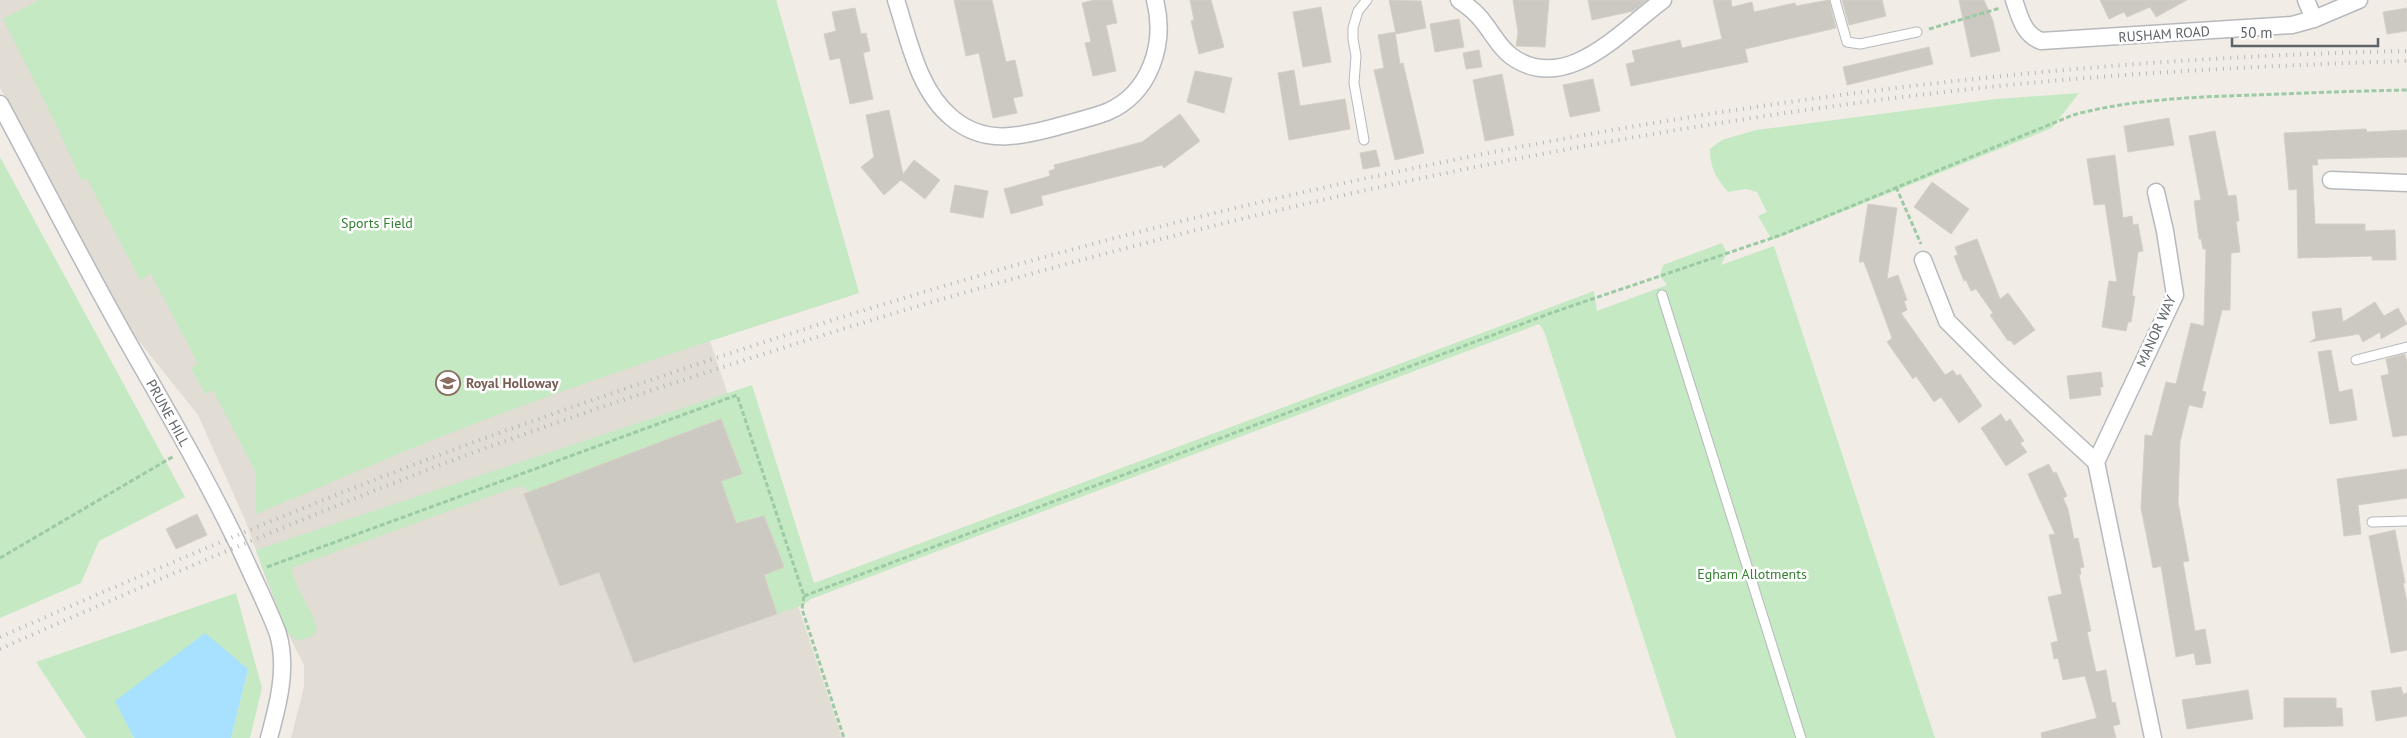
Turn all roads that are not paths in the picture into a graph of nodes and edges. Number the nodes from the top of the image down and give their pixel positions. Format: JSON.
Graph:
{"nodes":[{"id":1,"x":896,"y":0,"type":"edge"},
{"id":2,"x":1155,"y":0,"type":"edge"},
{"id":3,"x":1367,"y":0,"type":"edge"},
{"id":4,"x":1459,"y":0,"type":"edge"},
{"id":5,"x":1663,"y":0,"type":"edge"},
{"id":6,"x":1835,"y":0,"type":"edge"},
{"id":7,"x":2306,"y":0,"type":"edge"},
{"id":8,"x":2359,"y":0,"type":"edge"},
{"id":9,"x":2014,"y":2,"type":"edge"},
{"id":10,"x":2314,"y":19,"type":"junction"},
{"id":11,"x":1917,"y":32,"type":"road end"},
{"id":12,"x":0,"y":104,"type":"edge"},
{"id":13,"x":1364,"y":140,"type":"dead end"},
{"id":14,"x":2331,"y":180,"type":"dead end"},
{"id":15,"x":2407,"y":184,"type":"edge"},
{"id":16,"x":2156,"y":192,"type":"dead end"},
{"id":17,"x":1923,"y":260,"type":"road end"},
{"id":18,"x":1662,"y":295,"type":"dead end"},
{"id":19,"x":2407,"y":347,"type":"edge"},
{"id":20,"x":2356,"y":360,"type":"dead end"},
{"id":21,"x":2096,"y":462,"type":"junction"},
{"id":22,"x":2407,"y":521,"type":"edge"},
{"id":23,"x":2372,"y":522,"type":"dead end"},
{"id":24,"x":269,"y":738,"type":"edge"},
{"id":25,"x":1801,"y":738,"type":"edge"},
{"id":26,"x":2153,"y":738,"type":"edge"}],
"edges":[{"from":1,"to":2,"type":"street"},
{"from":3,"to":13,"type":"lane"},
{"from":4,"to":5,"type":"street"},
{"from":6,"to":11,"type":"lane"},
{"from":7,"to":10,"type":"street"},
{"from":8,"to":10,"type":"street","name":"RUSHAM ROAD"},
{"from":9,"to":10,"type":"street","name":"RUSHAM ROAD"},
{"from":12,"to":24,"type":"street","name":"PRUNE HILL"},
{"from":14,"to":15,"type":"street"},
{"from":16,"to":21,"type":"street","name":"MANOR WAY"},
{"from":17,"to":21,"type":"street"},
{"from":18,"to":25,"type":"lane"},
{"from":19,"to":20,"type":"lane"},
{"from":21,"to":26,"type":"street"},
{"from":22,"to":23,"type":"lane"}]}
